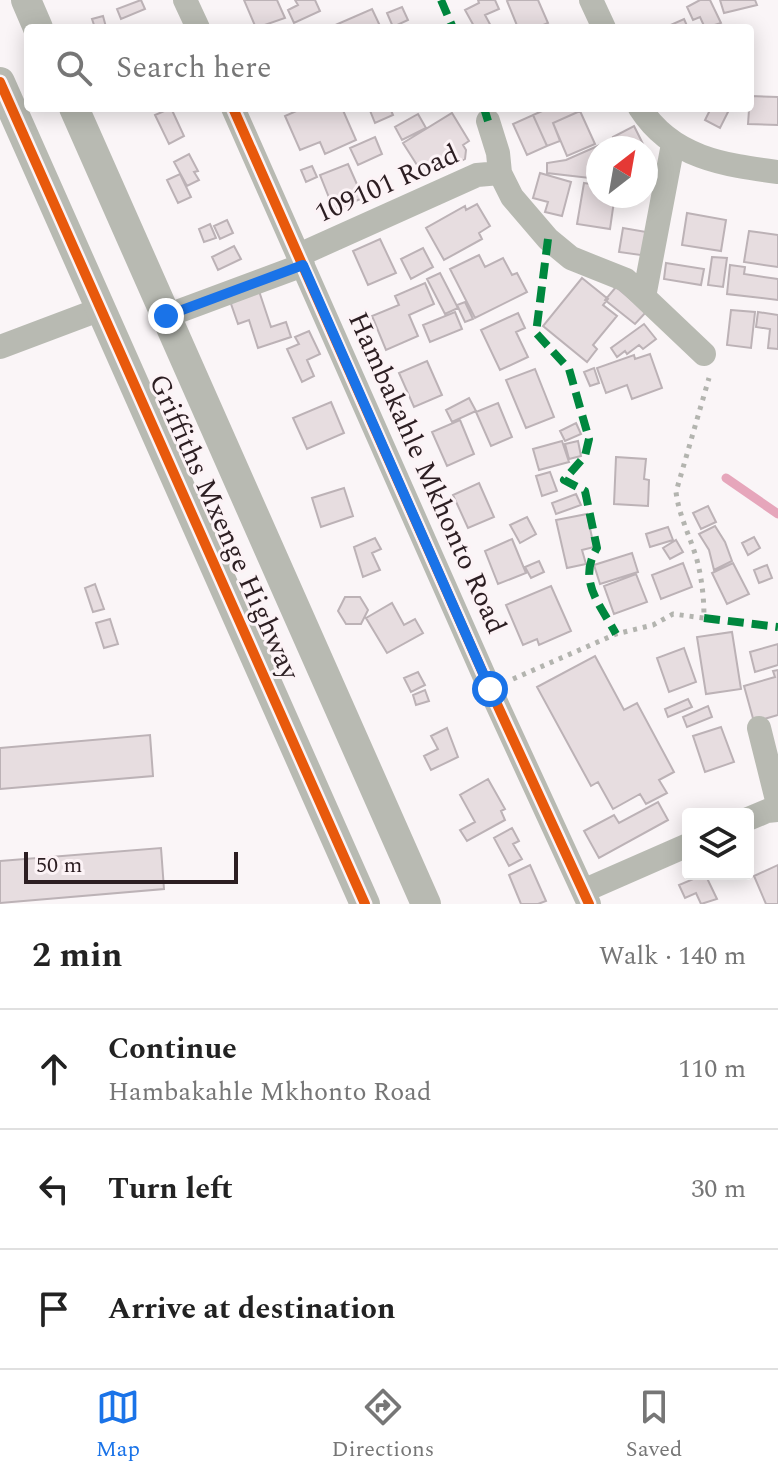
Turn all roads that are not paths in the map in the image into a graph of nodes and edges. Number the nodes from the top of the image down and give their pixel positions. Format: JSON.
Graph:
{"nodes":[{"id":1,"x":26,"y":0,"type":"edge"},
{"id":2,"x":185,"y":0,"type":"edge"},
{"id":3,"x":591,"y":0,"type":"edge"},
{"id":4,"x":36,"y":24,"type":"edge"},
{"id":5,"x":196,"y":24,"type":"edge"},
{"id":6,"x":602,"y":24,"type":"edge"},
{"id":7,"x":0,"y":82,"type":"edge"},
{"id":8,"x":76,"y":112,"type":"edge"},
{"id":9,"x":235,"y":112,"type":"edge"},
{"id":10,"x":643,"y":112,"type":"edge"},
{"id":11,"x":488,"y":121,"type":"dead end"},
{"id":12,"x":673,"y":144,"type":"junction"},
{"id":13,"x":778,"y":172,"type":"edge"},
{"id":14,"x":500,"y":173,"type":"junction"},
{"id":15,"x":301,"y":260,"type":"junction"},
{"id":16,"x":644,"y":297,"type":"junction"},
{"id":17,"x":101,"y":309,"type":"junction"},
{"id":18,"x":166,"y":316,"type":"junction"},
{"id":19,"x":0,"y":347,"type":"edge"},
{"id":20,"x":704,"y":354,"type":"road end"},
{"id":21,"x":759,"y":728,"type":"dead end"},
{"id":22,"x":778,"y":807,"type":"edge"},
{"id":23,"x":754,"y":816,"type":"edge"},
{"id":24,"x":682,"y":848,"type":"edge"},
{"id":25,"x":586,"y":897,"type":"edge"},
{"id":26,"x":365,"y":904,"type":"edge"},
{"id":27,"x":426,"y":904,"type":"edge"}],
"edges":[{"from":1,"to":4,"type":"street"},
{"from":2,"to":5,"type":"street"},
{"from":3,"to":6,"type":"street"},
{"from":7,"to":17,"type":"street","name":"Griffiths Mxenge Highway"},
{"from":8,"to":18,"type":"street","name":"Griffiths Mxenge Highway"},
{"from":9,"to":15,"type":"street","name":"Hambakahle Mkhonto Road"},
{"from":10,"to":12,"type":"street"},
{"from":11,"to":14,"type":"street"},
{"from":12,"to":13,"type":"street"},
{"from":12,"to":16,"type":"street"},
{"from":14,"to":15,"type":"street","name":"109101 Road"},
{"from":14,"to":16,"type":"street"},
{"from":15,"to":18,"type":"street","name":"109101 Road"},
{"from":15,"to":25,"type":"street","name":"Hambakahle Mkhonto Road"},
{"from":16,"to":20,"type":"street"},
{"from":17,"to":19,"type":"street"},
{"from":17,"to":26,"type":"street","name":"Griffiths Mxenge Highway"},
{"from":18,"to":27,"type":"street","name":"Griffiths Mxenge Highway"},
{"from":21,"to":22,"type":"street"},
{"from":22,"to":23,"type":"street"},
{"from":24,"to":25,"type":"street"}]}
